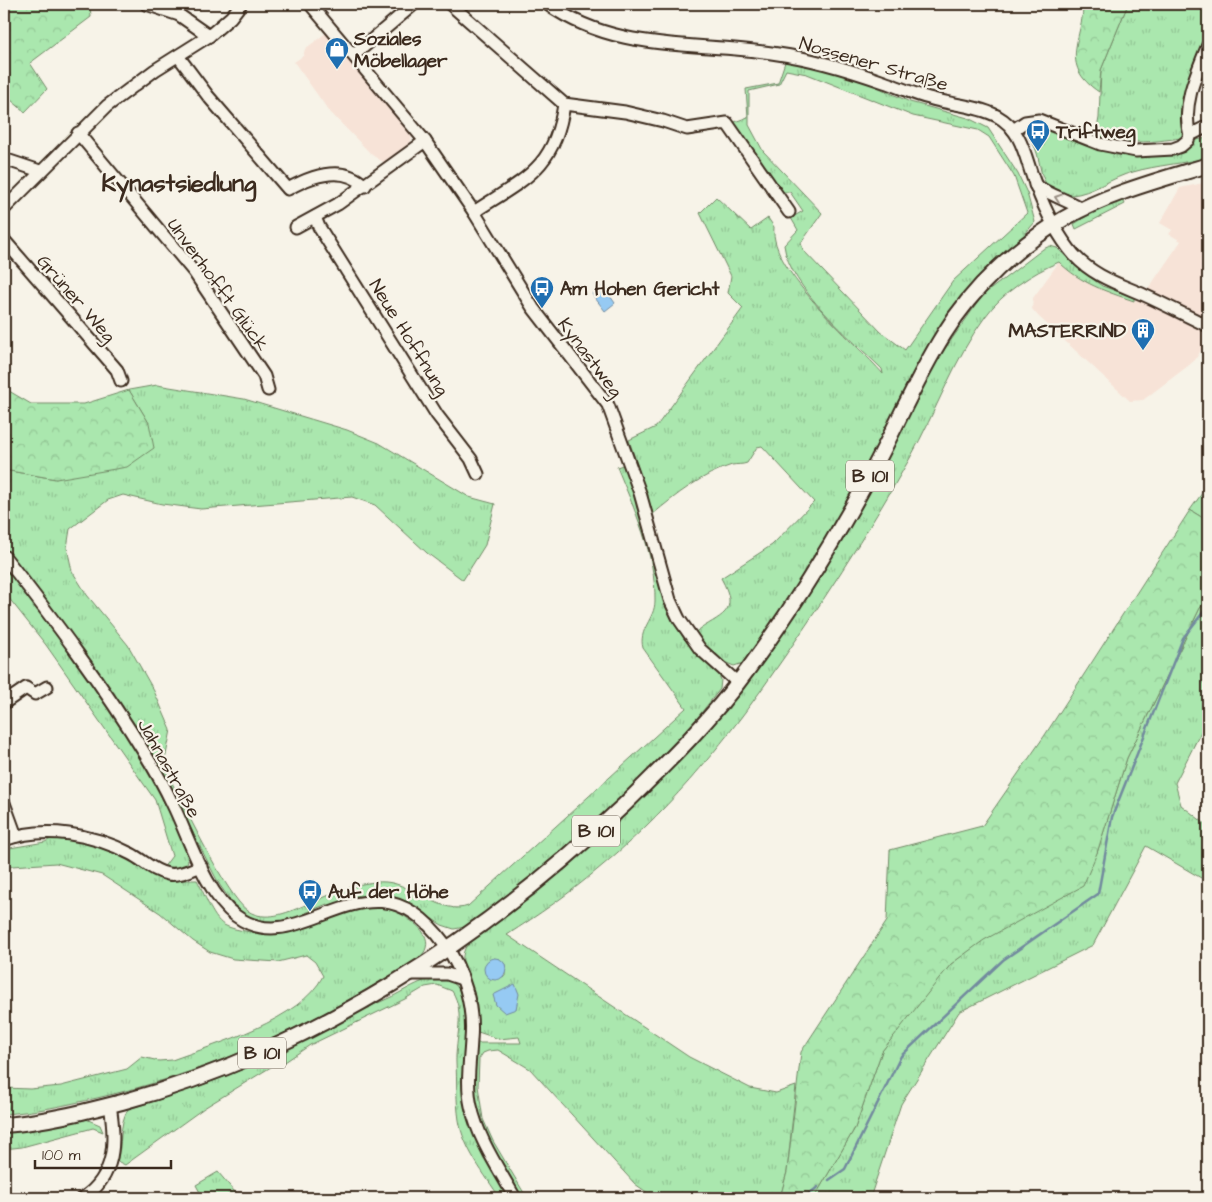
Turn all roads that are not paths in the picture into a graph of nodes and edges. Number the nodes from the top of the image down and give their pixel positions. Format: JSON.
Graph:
{"nodes":[{"id":1,"x":146,"y":4,"type":"edge"},
{"id":2,"x":241,"y":4,"type":"edge"},
{"id":3,"x":310,"y":4,"type":"edge"},
{"id":4,"x":414,"y":4,"type":"edge"},
{"id":5,"x":450,"y":4,"type":"edge"},
{"id":6,"x":548,"y":4,"type":"edge"},
{"id":7,"x":209,"y":36,"type":"junction"},
{"id":8,"x":1208,"y":45,"type":"edge"},
{"id":9,"x":354,"y":55,"type":"junction"},
{"id":10,"x":178,"y":56,"type":"junction"},
{"id":11,"x":564,"y":104,"type":"junction"},
{"id":12,"x":1208,"y":126,"type":"edge"},
{"id":13,"x":1013,"y":130,"type":"junction"},
{"id":14,"x":78,"y":132,"type":"junction"},
{"id":15,"x":1190,"y":135,"type":"junction"},
{"id":16,"x":425,"y":141,"type":"junction"},
{"id":17,"x":4,"y":159,"type":"edge"},
{"id":18,"x":1208,"y":165,"type":"edge"},
{"id":19,"x":40,"y":171,"type":"junction"},
{"id":20,"x":1035,"y":185,"type":"junction"},
{"id":21,"x":364,"y":186,"type":"junction"},
{"id":22,"x":4,"y":209,"type":"edge"},
{"id":23,"x":1082,"y":210,"type":"junction"},
{"id":24,"x":474,"y":212,"type":"junction"},
{"id":25,"x":789,"y":212,"type":"dead end"},
{"id":26,"x":316,"y":217,"type":"junction"},
{"id":27,"x":1054,"y":225,"type":"junction"},
{"id":28,"x":296,"y":227,"type":"dead end"},
{"id":29,"x":4,"y":240,"type":"edge"},
{"id":30,"x":1208,"y":326,"type":"edge"},
{"id":31,"x":121,"y":381,"type":"dead end"},
{"id":32,"x":268,"y":390,"type":"dead end"},
{"id":33,"x":478,"y":474,"type":"dead end"},
{"id":34,"x":4,"y":556,"type":"edge"},
{"id":35,"x":738,"y":682,"type":"junction"},
{"id":36,"x":47,"y":687,"type":"dead end"},
{"id":37,"x":4,"y":704,"type":"edge"},
{"id":38,"x":4,"y":803,"type":"edge"},
{"id":39,"x":16,"y":836,"type":"junction"},
{"id":40,"x":4,"y":840,"type":"edge"},
{"id":41,"x":201,"y":866,"type":"junction"},
{"id":42,"x":448,"y":949,"type":"junction"},
{"id":43,"x":410,"y":974,"type":"junction"},
{"id":44,"x":462,"y":979,"type":"junction"},
{"id":45,"x":110,"y":1105,"type":"junction"},
{"id":46,"x":4,"y":1125,"type":"edge"},
{"id":47,"x":83,"y":1198,"type":"edge"},
{"id":48,"x":516,"y":1198,"type":"edge"}],
"edges":[{"from":1,"to":7,"type":"street"},
{"from":2,"to":7,"type":"street"},
{"from":3,"to":9,"type":"street","name":"Kynastweg"},
{"from":4,"to":9,"type":"street"},
{"from":5,"to":11,"type":"street"},
{"from":6,"to":13,"type":"street","name":"Nossener Straße"},
{"from":7,"to":10,"type":"street"},
{"from":8,"to":15,"type":"street"},
{"from":9,"to":16,"type":"street","name":"Kynastweg"},
{"from":10,"to":14,"type":"street"},
{"from":10,"to":21,"type":"street"},
{"from":11,"to":24,"type":"street"},
{"from":11,"to":25,"type":"street"},
{"from":12,"to":15,"type":"street"},
{"from":13,"to":15,"type":"street"},
{"from":13,"to":20,"type":"street","name":"Nossener Straße"},
{"from":14,"to":19,"type":"street"},
{"from":14,"to":32,"type":"street","name":"Unverhofft Glück"},
{"from":16,"to":21,"type":"street"},
{"from":16,"to":24,"type":"street","name":"Kynastweg"},
{"from":17,"to":19,"type":"street"},
{"from":18,"to":23,"type":"main road","number":"B 101"},
{"from":19,"to":22,"type":"street"},
{"from":23,"to":20,"type":"street","one_way":true},
{"from":20,"to":27,"type":"street","name":"Nossener Straße"},
{"from":21,"to":26,"type":"street"},
{"from":23,"to":27,"type":"main road","number":"B 101"},
{"from":24,"to":35,"type":"street","name":"Kynastweg"},
{"from":26,"to":28,"type":"street"},
{"from":26,"to":33,"type":"street","name":"Neue Hoffnung"},
{"from":27,"to":30,"type":"street","name":"Nossener Straße"},
{"from":27,"to":35,"type":"main road","number":"B 101"},
{"from":29,"to":31,"type":"street","name":"Grüner Weg"},
{"from":34,"to":41,"type":"street","name":"Jahnastraße"},
{"from":35,"to":42,"type":"main road","number":"B 101"},
{"from":36,"to":37,"type":"street"},
{"from":38,"to":39,"type":"street"},
{"from":39,"to":40,"type":"street"},
{"from":39,"to":41,"type":"street"},
{"from":41,"to":42,"type":"street","name":"Jahnastraße"},
{"from":42,"to":43,"type":"main road","number":"B 101"},
{"from":42,"to":44,"type":"street","name":"Jahnastraße"},
{"from":43,"to":44,"type":"street"},
{"from":43,"to":45,"type":"main road","number":"B 101"},
{"from":44,"to":48,"type":"street","name":"Jahnastraße"},
{"from":45,"to":46,"type":"main road","number":"B 101"},
{"from":45,"to":47,"type":"street"}]}
